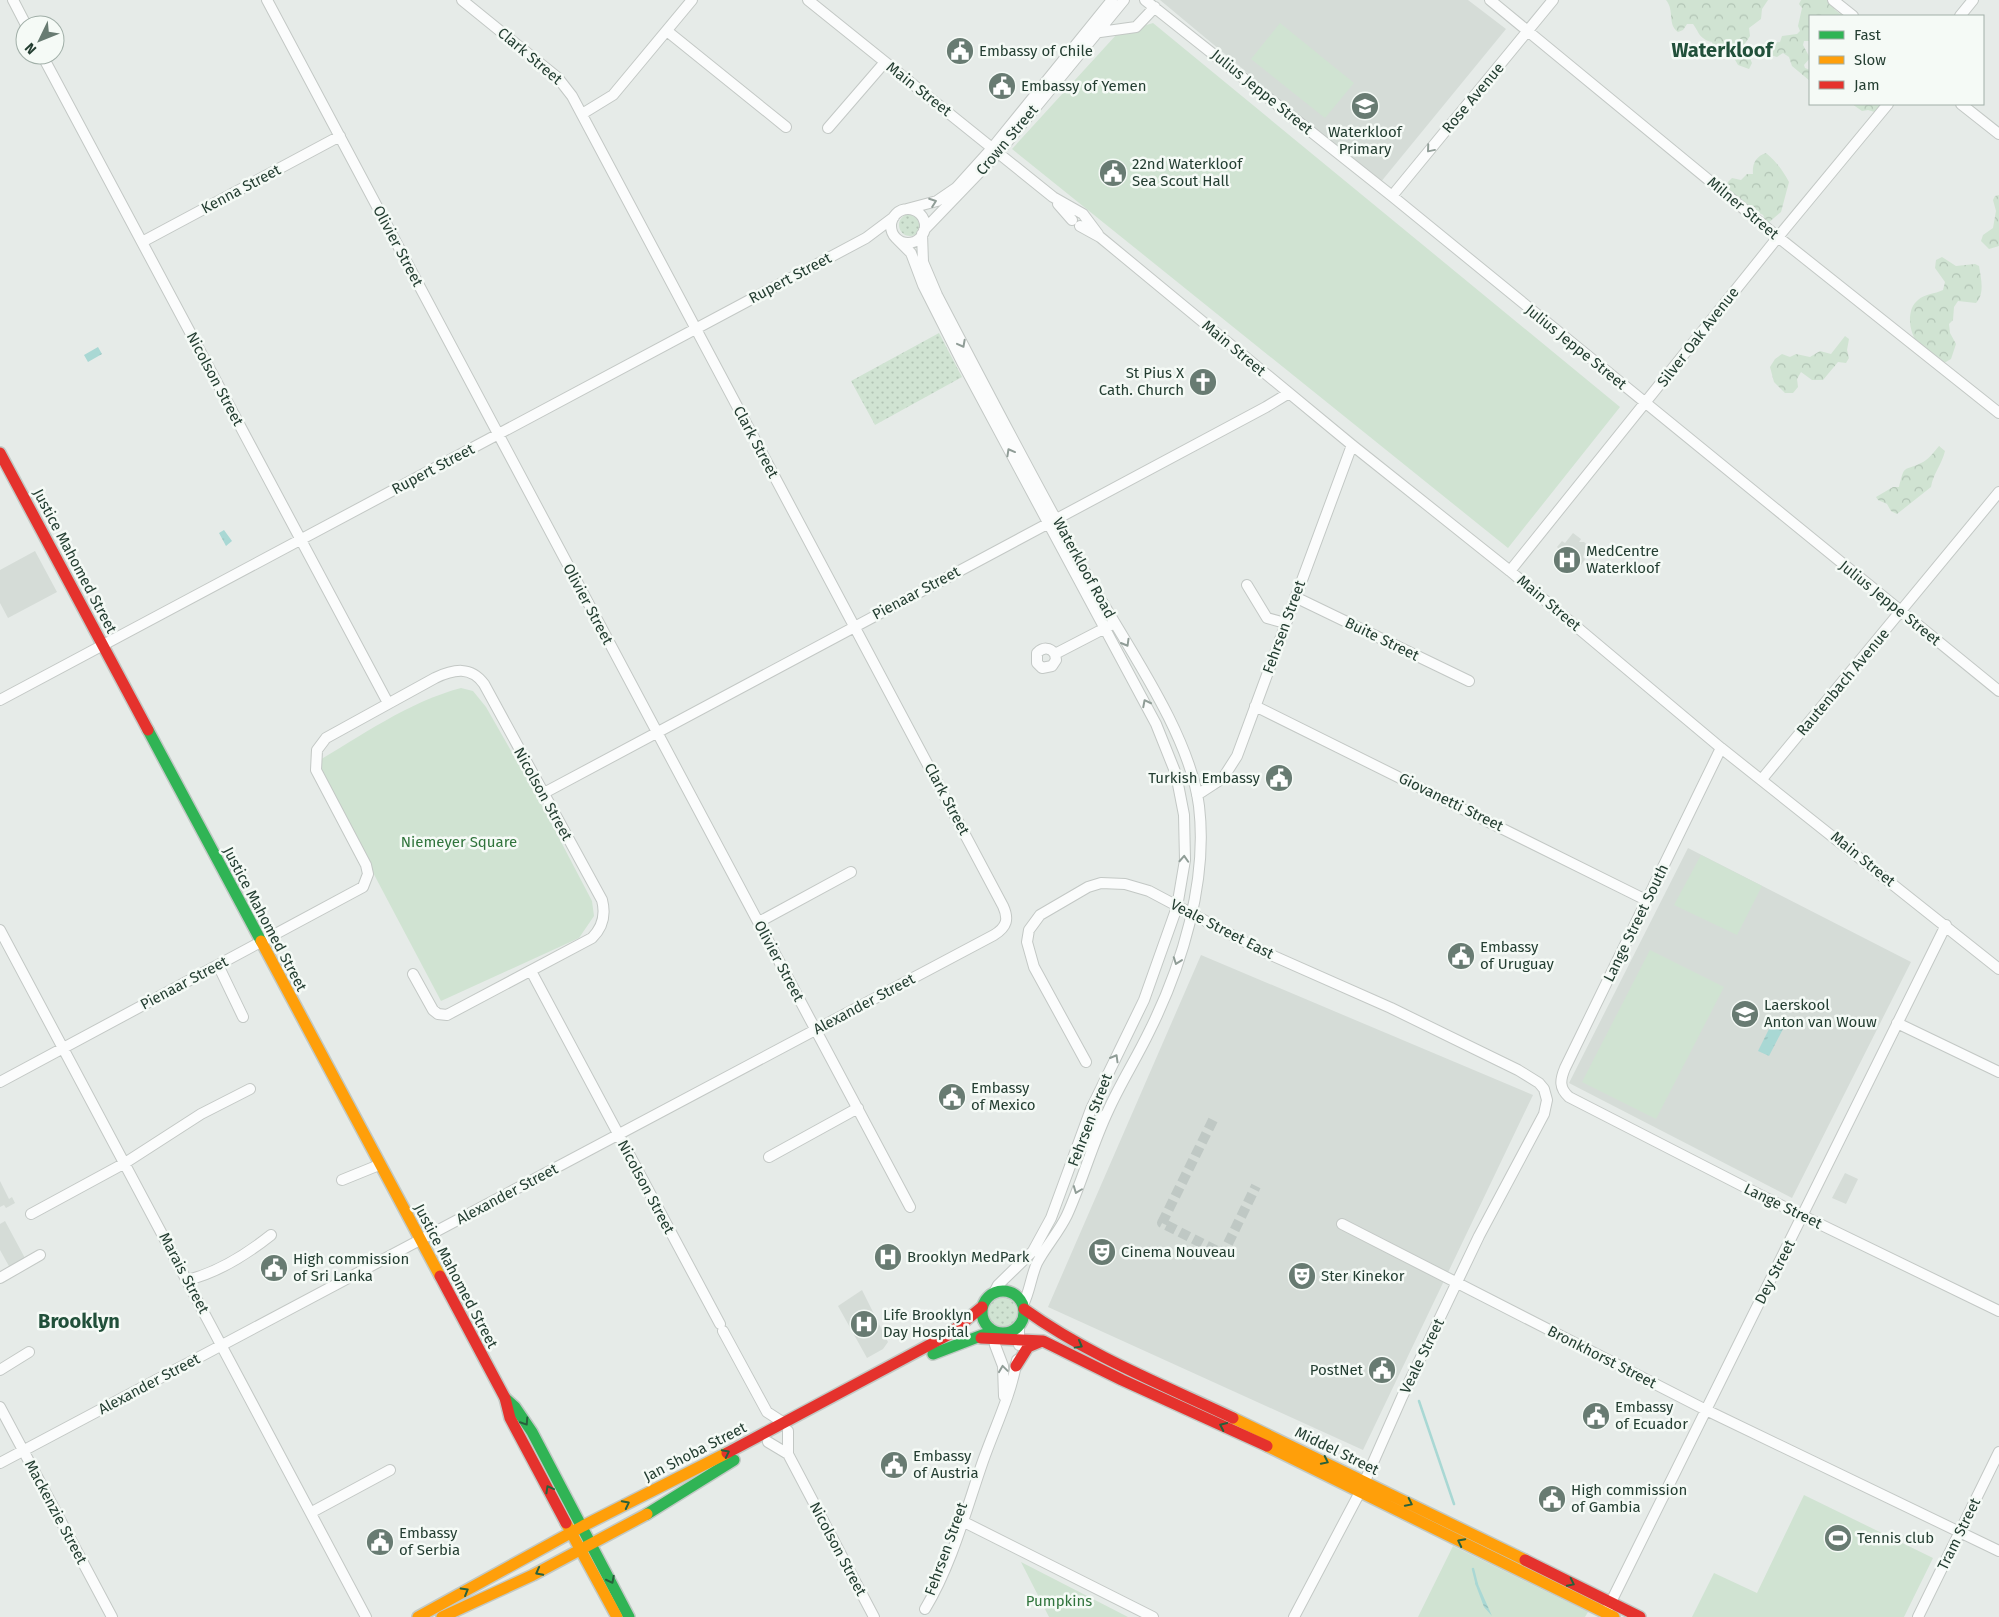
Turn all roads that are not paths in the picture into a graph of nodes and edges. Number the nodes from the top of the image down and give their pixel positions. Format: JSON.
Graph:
{"nodes":[{"id":1,"x":13,"y":0,"type":"edge"},
{"id":2,"x":267,"y":0,"type":"edge"},
{"id":3,"x":462,"y":0,"type":"edge"},
{"id":4,"x":692,"y":0,"type":"edge"},
{"id":5,"x":808,"y":0,"type":"edge"},
{"id":6,"x":1112,"y":0,"type":"edge"},
{"id":7,"x":1124,"y":0,"type":"edge"},
{"id":8,"x":1490,"y":0,"type":"edge"},
{"id":9,"x":1553,"y":0,"type":"edge"},
{"id":10,"x":1833,"y":0,"type":"edge"},
{"id":11,"x":1973,"y":0,"type":"edge"},
{"id":12,"x":1150,"y":3,"type":"edge"},
{"id":13,"x":1106,"y":14,"type":"junction"},
{"id":14,"x":21,"y":15,"type":"edge"},
{"id":15,"x":1852,"y":15,"type":"edge"},
{"id":16,"x":1961,"y":15,"type":"edge"},
{"id":17,"x":667,"y":31,"type":"junction"},
{"id":18,"x":1529,"y":31,"type":"junction"},
{"id":19,"x":1092,"y":32,"type":"junction"},
{"id":20,"x":885,"y":62,"type":"junction"},
{"id":21,"x":47,"y":65,"type":"edge"},
{"id":22,"x":1887,"y":105,"type":"edge"},
{"id":23,"x":1962,"y":105,"type":"edge"},
{"id":24,"x":582,"y":114,"type":"junction"},
{"id":25,"x":786,"y":127,"type":"dead end"},
{"id":26,"x":828,"y":128,"type":"dead end"},
{"id":27,"x":1999,"y":134,"type":"edge"},
{"id":28,"x":340,"y":136,"type":"junction"},
{"id":29,"x":996,"y":150,"type":"junction"},
{"id":30,"x":1392,"y":196,"type":"junction"},
{"id":31,"x":907,"y":209,"type":"junction"},
{"id":32,"x":894,"y":217,"type":"junction"},
{"id":33,"x":923,"y":232,"type":"junction"},
{"id":34,"x":1778,"y":237,"type":"junction"},
{"id":35,"x":866,"y":238,"type":"junction"},
{"id":36,"x":896,"y":238,"type":"junction"},
{"id":37,"x":142,"y":242,"type":"junction"},
{"id":38,"x":696,"y":329,"type":"junction"},
{"id":39,"x":1288,"y":393,"type":"junction"},
{"id":40,"x":1645,"y":404,"type":"junction"},
{"id":41,"x":992,"y":409,"type":"junction"},
{"id":42,"x":1999,"y":413,"type":"edge"},
{"id":43,"x":498,"y":434,"type":"junction"},
{"id":44,"x":1352,"y":445,"type":"junction"},
{"id":45,"x":0,"y":453,"type":"edge"},
{"id":46,"x":1999,"y":492,"type":"edge"},
{"id":47,"x":1052,"y":520,"type":"junction"},
{"id":48,"x":300,"y":539,"type":"junction"},
{"id":49,"x":1510,"y":571,"type":"junction"},
{"id":50,"x":1247,"y":585,"type":"dead end"},
{"id":51,"x":1295,"y":597,"type":"junction"},
{"id":52,"x":1901,"y":612,"type":"junction"},
{"id":53,"x":1285,"y":623,"type":"junction"},
{"id":54,"x":1110,"y":625,"type":"junction"},
{"id":55,"x":855,"y":627,"type":"junction"},
{"id":56,"x":102,"y":645,"type":"junction"},
{"id":57,"x":1055,"y":654,"type":"dead end"},
{"id":58,"x":1140,"y":667,"type":"junction"},
{"id":59,"x":1129,"y":672,"type":"junction"},
{"id":60,"x":1469,"y":681,"type":"dead end"},
{"id":61,"x":1999,"y":691,"type":"edge"},
{"id":62,"x":0,"y":700,"type":"edge"},
{"id":63,"x":388,"y":703,"type":"junction"},
{"id":64,"x":1255,"y":706,"type":"junction"},
{"id":65,"x":657,"y":732,"type":"junction"},
{"id":66,"x":1721,"y":748,"type":"junction"},
{"id":67,"x":1762,"y":779,"type":"junction"},
{"id":68,"x":544,"y":793,"type":"junction"},
{"id":69,"x":1196,"y":795,"type":"junction"},
{"id":70,"x":851,"y":872,"type":"dead end"},
{"id":71,"x":366,"y":883,"type":"joint"},
{"id":72,"x":1646,"y":900,"type":"junction"},
{"id":73,"x":1177,"y":907,"type":"junction"},
{"id":74,"x":1192,"y":914,"type":"junction"},
{"id":75,"x":1008,"y":918,"type":"joint"},
{"id":76,"x":758,"y":922,"type":"junction"},
{"id":77,"x":1946,"y":926,"type":"junction"},
{"id":78,"x":0,"y":930,"type":"edge"},
{"id":79,"x":261,"y":942,"type":"junction"},
{"id":80,"x":218,"y":965,"type":"junction"},
{"id":81,"x":1999,"y":969,"type":"edge"},
{"id":82,"x":531,"y":971,"type":"junction"},
{"id":83,"x":413,"y":974,"type":"dead end"},
{"id":84,"x":243,"y":1017,"type":"dead end"},
{"id":85,"x":1897,"y":1023,"type":"junction"},
{"id":86,"x":816,"y":1029,"type":"junction"},
{"id":87,"x":64,"y":1048,"type":"junction"},
{"id":88,"x":1086,"y":1062,"type":"dead end"},
{"id":89,"x":1999,"y":1072,"type":"edge"},
{"id":90,"x":0,"y":1082,"type":"edge"},
{"id":91,"x":250,"y":1089,"type":"dead end"},
{"id":92,"x":1547,"y":1094,"type":"joint"},
{"id":93,"x":1569,"y":1097,"type":"joint"},
{"id":94,"x":858,"y":1108,"type":"junction"},
{"id":95,"x":1106,"y":1114,"type":"junction"},
{"id":96,"x":618,"y":1135,"type":"junction"},
{"id":97,"x":769,"y":1157,"type":"dead end"},
{"id":98,"x":125,"y":1162,"type":"junction"},
{"id":99,"x":379,"y":1164,"type":"junction"},
{"id":100,"x":1069,"y":1174,"type":"junction"},
{"id":101,"x":342,"y":1180,"type":"dead end"},
{"id":102,"x":910,"y":1207,"type":"dead end"},
{"id":103,"x":31,"y":1214,"type":"dead end"},
{"id":104,"x":1803,"y":1216,"type":"junction"},
{"id":105,"x":1342,"y":1224,"type":"dead end"},
{"id":106,"x":271,"y":1235,"type":"dead end"},
{"id":107,"x":420,"y":1240,"type":"junction"},
{"id":108,"x":40,"y":1255,"type":"dead end"},
{"id":109,"x":0,"y":1278,"type":"edge"},
{"id":110,"x":187,"y":1280,"type":"junction"},
{"id":111,"x":1458,"y":1284,"type":"junction"},
{"id":112,"x":994,"y":1292,"type":"junction"},
{"id":113,"x":1023,"y":1307,"type":"junction"},
{"id":114,"x":982,"y":1308,"type":"junction"},
{"id":115,"x":1999,"y":1311,"type":"edge"},
{"id":116,"x":1017,"y":1332,"type":"junction"},
{"id":117,"x":993,"y":1334,"type":"junction"},
{"id":118,"x":1043,"y":1341,"type":"junction"},
{"id":119,"x":222,"y":1346,"type":"junction"},
{"id":120,"x":1065,"y":1350,"type":"junction"},
{"id":121,"x":29,"y":1352,"type":"dead end"},
{"id":122,"x":1016,"y":1366,"type":"junction"},
{"id":123,"x":0,"y":1370,"type":"edge"},
{"id":124,"x":505,"y":1398,"type":"junction"},
{"id":125,"x":0,"y":1407,"type":"edge"},
{"id":126,"x":1003,"y":1407,"type":"junction"},
{"id":127,"x":1706,"y":1410,"type":"junction"},
{"id":128,"x":767,"y":1412,"type":"junction"},
{"id":129,"x":786,"y":1427,"type":"junction"},
{"id":130,"x":766,"y":1438,"type":"junction"},
{"id":131,"x":24,"y":1451,"type":"junction"},
{"id":132,"x":1999,"y":1452,"type":"edge"},
{"id":133,"x":788,"y":1454,"type":"junction"},
{"id":134,"x":0,"y":1463,"type":"edge"},
{"id":135,"x":390,"y":1470,"type":"dead end"},
{"id":136,"x":1365,"y":1481,"type":"junction"},
{"id":137,"x":1360,"y":1492,"type":"junction"},
{"id":138,"x":312,"y":1512,"type":"junction"},
{"id":139,"x":959,"y":1519,"type":"junction"},
{"id":140,"x":583,"y":1526,"type":"junction"},
{"id":141,"x":572,"y":1532,"type":"junction"},
{"id":142,"x":1960,"y":1532,"type":"junction"},
{"id":143,"x":592,"y":1543,"type":"junction"},
{"id":144,"x":580,"y":1546,"type":"junction"},
{"id":145,"x":1999,"y":1551,"type":"edge"},
{"id":146,"x":482,"y":1582,"type":"junction"},
{"id":147,"x":1611,"y":1602,"type":"junction"},
{"id":148,"x":924,"y":1613,"type":"edge"},
{"id":149,"x":1607,"y":1616,"type":"edge"},
{"id":150,"x":112,"y":1617,"type":"edge"},
{"id":151,"x":366,"y":1617,"type":"edge"},
{"id":152,"x":418,"y":1617,"type":"edge"},
{"id":153,"x":442,"y":1617,"type":"edge"},
{"id":154,"x":617,"y":1617,"type":"edge"},
{"id":155,"x":630,"y":1617,"type":"edge"},
{"id":156,"x":874,"y":1617,"type":"edge"},
{"id":157,"x":1153,"y":1617,"type":"edge"},
{"id":158,"x":1294,"y":1617,"type":"edge"},
{"id":159,"x":1640,"y":1617,"type":"edge"},
{"id":160,"x":1918,"y":1617,"type":"edge"}],
"edges":[{"from":1,"to":14,"type":"street"},
{"from":2,"to":28,"type":"street","name":"Olivier Street"},
{"from":3,"to":24,"type":"street","name":"Clark Street"},
{"from":4,"to":17,"type":"street"},
{"from":5,"to":20,"type":"street","name":"Main Street"},
{"from":6,"to":13,"type":"street","name":"Crown Street"},
{"from":7,"to":13,"type":"street","name":"Crown Street"},
{"from":8,"to":18,"type":"street","name":"Milner Street"},
{"from":9,"to":18,"type":"street","name":"Rose Avenue"},
{"from":10,"to":15,"type":"street"},
{"from":11,"to":16,"type":"street"},
{"from":12,"to":19,"type":"street"},
{"from":12,"to":30,"type":"street","name":"Julius Jeppe Street"},
{"from":13,"to":19,"type":"street","name":"Crown Street"},
{"from":17,"to":24,"type":"street"},
{"from":17,"to":25,"type":"street"},
{"from":18,"to":30,"type":"street","name":"Rose Avenue","one_way":true},
{"from":18,"to":34,"type":"street","name":"Milner Street"},
{"from":19,"to":29,"type":"street","name":"Crown Street"},
{"from":20,"to":26,"type":"street"},
{"from":20,"to":29,"type":"street","name":"Main Street"},
{"from":21,"to":37,"type":"street","name":"Nicolson Street"},
{"from":22,"to":34,"type":"street","name":"Silver Oak Avenue"},
{"from":23,"to":27,"type":"street"},
{"from":24,"to":38,"type":"street","name":"Clark Street"},
{"from":28,"to":37,"type":"street","name":"Kenna Street"},
{"from":28,"to":43,"type":"street","name":"Olivier Street"},
{"from":31,"to":29,"type":"street","name":"Crown Street","one_way":true},
{"from":29,"to":33,"type":"street","name":"Crown Street"},
{"from":29,"to":39,"type":"street","name":"Main Street"},
{"from":30,"to":40,"type":"street","name":"Julius Jeppe Street"},
{"from":31,"to":32,"type":"street"},
{"from":31,"to":33,"type":"street"},
{"from":32,"to":35,"type":"street","name":"Rupert Street"},
{"from":32,"to":36,"type":"street"},
{"from":33,"to":36,"type":"street"},
{"from":33,"to":41,"type":"street","name":"Waterkloof Road","one_way":true},
{"from":34,"to":40,"type":"street","name":"Silver Oak Avenue"},
{"from":34,"to":42,"type":"street","name":"Milner Street"},
{"from":35,"to":36,"type":"street","name":"Rupert Street"},
{"from":35,"to":38,"type":"street","name":"Rupert Street"},
{"from":36,"to":41,"type":"street","name":"Waterkloof Road"},
{"from":37,"to":48,"type":"street","name":"Nicolson Street"},
{"from":38,"to":43,"type":"street","name":"Rupert Street"},
{"from":38,"to":55,"type":"street","name":"Clark Street"},
{"from":39,"to":44,"type":"street","name":"Main Street"},
{"from":39,"to":47,"type":"street","name":"Pienaar Street"},
{"from":40,"to":49,"type":"street","name":"Silver Oak Avenue"},
{"from":40,"to":52,"type":"street","name":"Julius Jeppe Street"},
{"from":41,"to":47,"type":"street","name":"Waterkloof Road"},
{"from":43,"to":48,"type":"street","name":"Rupert Street"},
{"from":43,"to":65,"type":"street","name":"Olivier Street"},
{"from":44,"to":49,"type":"street","name":"Main Street"},
{"from":44,"to":51,"type":"street","name":"Fehrsen Street"},
{"from":45,"to":56,"type":"main road","name":"Justice Mahomed Street"},
{"from":46,"to":52,"type":"street","name":"Rautenbach Avenue"},
{"from":47,"to":54,"type":"street","name":"Waterkloof Road"},
{"from":47,"to":55,"type":"street","name":"Pienaar Street"},
{"from":48,"to":56,"type":"street","name":"Rupert Street"},
{"from":48,"to":63,"type":"street","name":"Nicolson Street"},
{"from":49,"to":66,"type":"street","name":"Main Street"},
{"from":50,"to":53,"type":"street"},
{"from":51,"to":53,"type":"street","name":"Fehrsen Street"},
{"from":51,"to":60,"type":"street","name":"Buite Street"},
{"from":52,"to":61,"type":"street","name":"Julius Jeppe Street"},
{"from":52,"to":67,"type":"street","name":"Rautenbach Avenue"},
{"from":53,"to":64,"type":"street","name":"Fehrsen Street"},
{"from":54,"to":57,"type":"street"},
{"from":54,"to":58,"type":"street","name":"Waterkloof Road","one_way":true},
{"from":54,"to":59,"type":"street","name":"Waterkloof Road"},
{"from":55,"to":65,"type":"street","name":"Pienaar Street"},
{"from":55,"to":75,"type":"street","name":"Clark Street"},
{"from":56,"to":62,"type":"street","name":"Rupert Street"},
{"from":56,"to":79,"type":"main road","name":"Justice Mahomed Street"},
{"from":58,"to":59,"type":"street"},
{"from":58,"to":69,"type":"street","name":"Waterkloof Road"},
{"from":73,"to":59,"type":"street","name":"Waterkloof Road","one_way":true},
{"from":63,"to":68,"type":"street","name":"Nicolson Street"},
{"from":63,"to":71,"type":"street","name":"Nicolson Street"},
{"from":64,"to":69,"type":"street","name":"Fehrsen Street"},
{"from":64,"to":72,"type":"street","name":"Giovanetti Street"},
{"from":65,"to":68,"type":"street","name":"Pienaar Street"},
{"from":65,"to":76,"type":"street","name":"Olivier Street"},
{"from":66,"to":67,"type":"street","name":"Main Street"},
{"from":66,"to":72,"type":"street","name":"Lange Street South"},
{"from":67,"to":77,"type":"street","name":"Main Street"},
{"from":68,"to":82,"type":"street","name":"Nicolson Street"},
{"from":69,"to":74,"type":"street","name":"Waterkloof Road"},
{"from":70,"to":76,"type":"street"},
{"from":71,"to":79,"type":"street","name":"Pienaar Street"},
{"from":72,"to":93,"type":"street","name":"Lange Street South"},
{"from":73,"to":74,"type":"street","name":"Veale Street East"},
{"from":73,"to":88,"type":"street","name":"Veale Street East"},
{"from":100,"to":73,"type":"street","name":"Fehrsen Street","one_way":true},
{"from":74,"to":92,"type":"street","name":"Veale Street East"},
{"from":74,"to":95,"type":"street","name":"Fehrsen Street","one_way":true},
{"from":75,"to":86,"type":"street","name":"Alexander Street"},
{"from":76,"to":86,"type":"street","name":"Olivier Street"},
{"from":77,"to":81,"type":"street","name":"Main Street"},
{"from":77,"to":85,"type":"street","name":"Dey Street"},
{"from":78,"to":87,"type":"street","name":"Marais Street"},
{"from":79,"to":80,"type":"street","name":"Pienaar Street"},
{"from":79,"to":99,"type":"main road","name":"Justice Mahomed Street"},
{"from":80,"to":84,"type":"street"},
{"from":80,"to":87,"type":"street","name":"Pienaar Street"},
{"from":82,"to":83,"type":"street","name":"Nicolson Street"},
{"from":82,"to":96,"type":"street","name":"Nicolson Street"},
{"from":85,"to":89,"type":"street"},
{"from":85,"to":104,"type":"street","name":"Dey Street"},
{"from":86,"to":94,"type":"street","name":"Olivier Street"},
{"from":86,"to":96,"type":"street","name":"Alexander Street"},
{"from":87,"to":90,"type":"street","name":"Pienaar Street"},
{"from":87,"to":98,"type":"street","name":"Marais Street"},
{"from":91,"to":98,"type":"street"},
{"from":92,"to":111,"type":"street","name":"Veale Street"},
{"from":93,"to":104,"type":"street","name":"Lange Street"},
{"from":94,"to":97,"type":"street"},
{"from":94,"to":102,"type":"street","name":"Olivier Street"},
{"from":95,"to":100,"type":"street"},
{"from":95,"to":113,"type":"street","name":"Fehrsen Street","one_way":true},
{"from":96,"to":107,"type":"street","name":"Alexander Street"},
{"from":96,"to":128,"type":"street","name":"Nicolson Street"},
{"from":98,"to":103,"type":"street"},
{"from":98,"to":110,"type":"street","name":"Marais Street"},
{"from":99,"to":101,"type":"street"},
{"from":99,"to":107,"type":"main road","name":"Justice Mahomed Street"},
{"from":100,"to":112,"type":"street","name":"Fehrsen Street"},
{"from":104,"to":115,"type":"street","name":"Lange Street"},
{"from":104,"to":127,"type":"street","name":"Dey Street"},
{"from":105,"to":111,"type":"street","name":"Bronkhorst Street"},
{"from":106,"to":110,"type":"street"},
{"from":107,"to":119,"type":"street","name":"Alexander Street"},
{"from":107,"to":124,"type":"main road","name":"Justice Mahomed Street"},
{"from":108,"to":109,"type":"street"},
{"from":110,"to":119,"type":"street","name":"Marais Street"},
{"from":111,"to":127,"type":"street","name":"Bronkhorst Street"},
{"from":111,"to":136,"type":"street","name":"Veale Street"},
{"from":112,"to":113,"type":"main road"},
{"from":112,"to":114,"type":"main road"},
{"from":113,"to":116,"type":"main road"},
{"from":113,"to":136,"type":"main road","name":"Middel Street","one_way":true},
{"from":114,"to":117,"type":"main road"},
{"from":114,"to":129,"type":"main road","name":"Jan Shoba Street"},
{"from":116,"to":117,"type":"main road","name":"Middel Street"},
{"from":116,"to":118,"type":"main road","name":"Middel Street"},
{"from":116,"to":120,"type":"main road","name":"Middel Street"},
{"from":116,"to":122,"type":"street","name":"Fehrsen Street"},
{"from":126,"to":117,"type":"street","name":"Fehrsen Street","one_way":true},
{"from":117,"to":129,"type":"main road","name":"Jan Shoba Street"},
{"from":118,"to":120,"type":"main road","name":"Middel Street"},
{"from":118,"to":122,"type":"main road"},
{"from":119,"to":131,"type":"street","name":"Alexander Street"},
{"from":119,"to":138,"type":"street","name":"Marais Street"},
{"from":137,"to":120,"type":"main road","name":"Middel Street","one_way":true},
{"from":121,"to":123,"type":"street"},
{"from":122,"to":126,"type":"street","name":"Fehrsen Street"},
{"from":124,"to":140,"type":"main road","name":"Justice Mahomed Street","one_way":true},
{"from":141,"to":124,"type":"main road","name":"Justice Mahomed Street","one_way":true},
{"from":125,"to":131,"type":"street","name":"Mackenzie Street"},
{"from":126,"to":139,"type":"street","name":"Fehrsen Street"},
{"from":127,"to":142,"type":"street","name":"Bronkhorst Street"},
{"from":127,"to":147,"type":"street","name":"Dey Street"},
{"from":128,"to":129,"type":"street","name":"Nicolson Street"},
{"from":128,"to":130,"type":"street"},
{"from":129,"to":130,"type":"main road","name":"Jan Shoba Street"},
{"from":129,"to":133,"type":"street","name":"Nicolson Street"},
{"from":130,"to":133,"type":"street"},
{"from":140,"to":130,"type":"main road","name":"Jan Shoba Street","one_way":true},
{"from":130,"to":143,"type":"main road","name":"Jan Shoba Street"},
{"from":131,"to":134,"type":"street","name":"Alexander Street"},
{"from":131,"to":150,"type":"street","name":"Mackenzie Street"},
{"from":132,"to":142,"type":"street","name":"Tram Street"},
{"from":133,"to":156,"type":"street","name":"Nicolson Street"},
{"from":135,"to":138,"type":"street"},
{"from":136,"to":137,"type":"street","name":"Veale Street"},
{"from":136,"to":147,"type":"main road","name":"Middel Street","one_way":true},
{"from":149,"to":137,"type":"main road","name":"Middel Street","one_way":true},
{"from":137,"to":158,"type":"street","name":"Veale Street"},
{"from":138,"to":151,"type":"street","name":"Marais Street"},
{"from":139,"to":148,"type":"street","name":"Fehrsen Street"},
{"from":139,"to":157,"type":"street"},
{"from":140,"to":141,"type":"main road","name":"Jan Shoba Street"},
{"from":140,"to":143,"type":"main road","name":"Justice Mahomed Street"},
{"from":141,"to":144,"type":"main road","name":"Justice Mahomed Street"},
{"from":141,"to":146,"type":"main road","name":"Jan Shoba Street"},
{"from":142,"to":145,"type":"street","name":"Bronkhorst Street"},
{"from":142,"to":160,"type":"street","name":"Tram Street"},
{"from":143,"to":144,"type":"main road","name":"Jan Shoba Street"},
{"from":143,"to":155,"type":"main road","name":"Justice Mahomed Street","one_way":true},
{"from":144,"to":146,"type":"main road"},
{"from":144,"to":153,"type":"main road","name":"Jan Shoba Street","one_way":true},
{"from":144,"to":154,"type":"main road","name":"Justice Mahomed Street"},
{"from":152,"to":146,"type":"main road","name":"Jan Shoba Street","one_way":true},
{"from":147,"to":149,"type":"street","name":"Dey Street"},
{"from":147,"to":159,"type":"main road","name":"Middel Street"}]}
